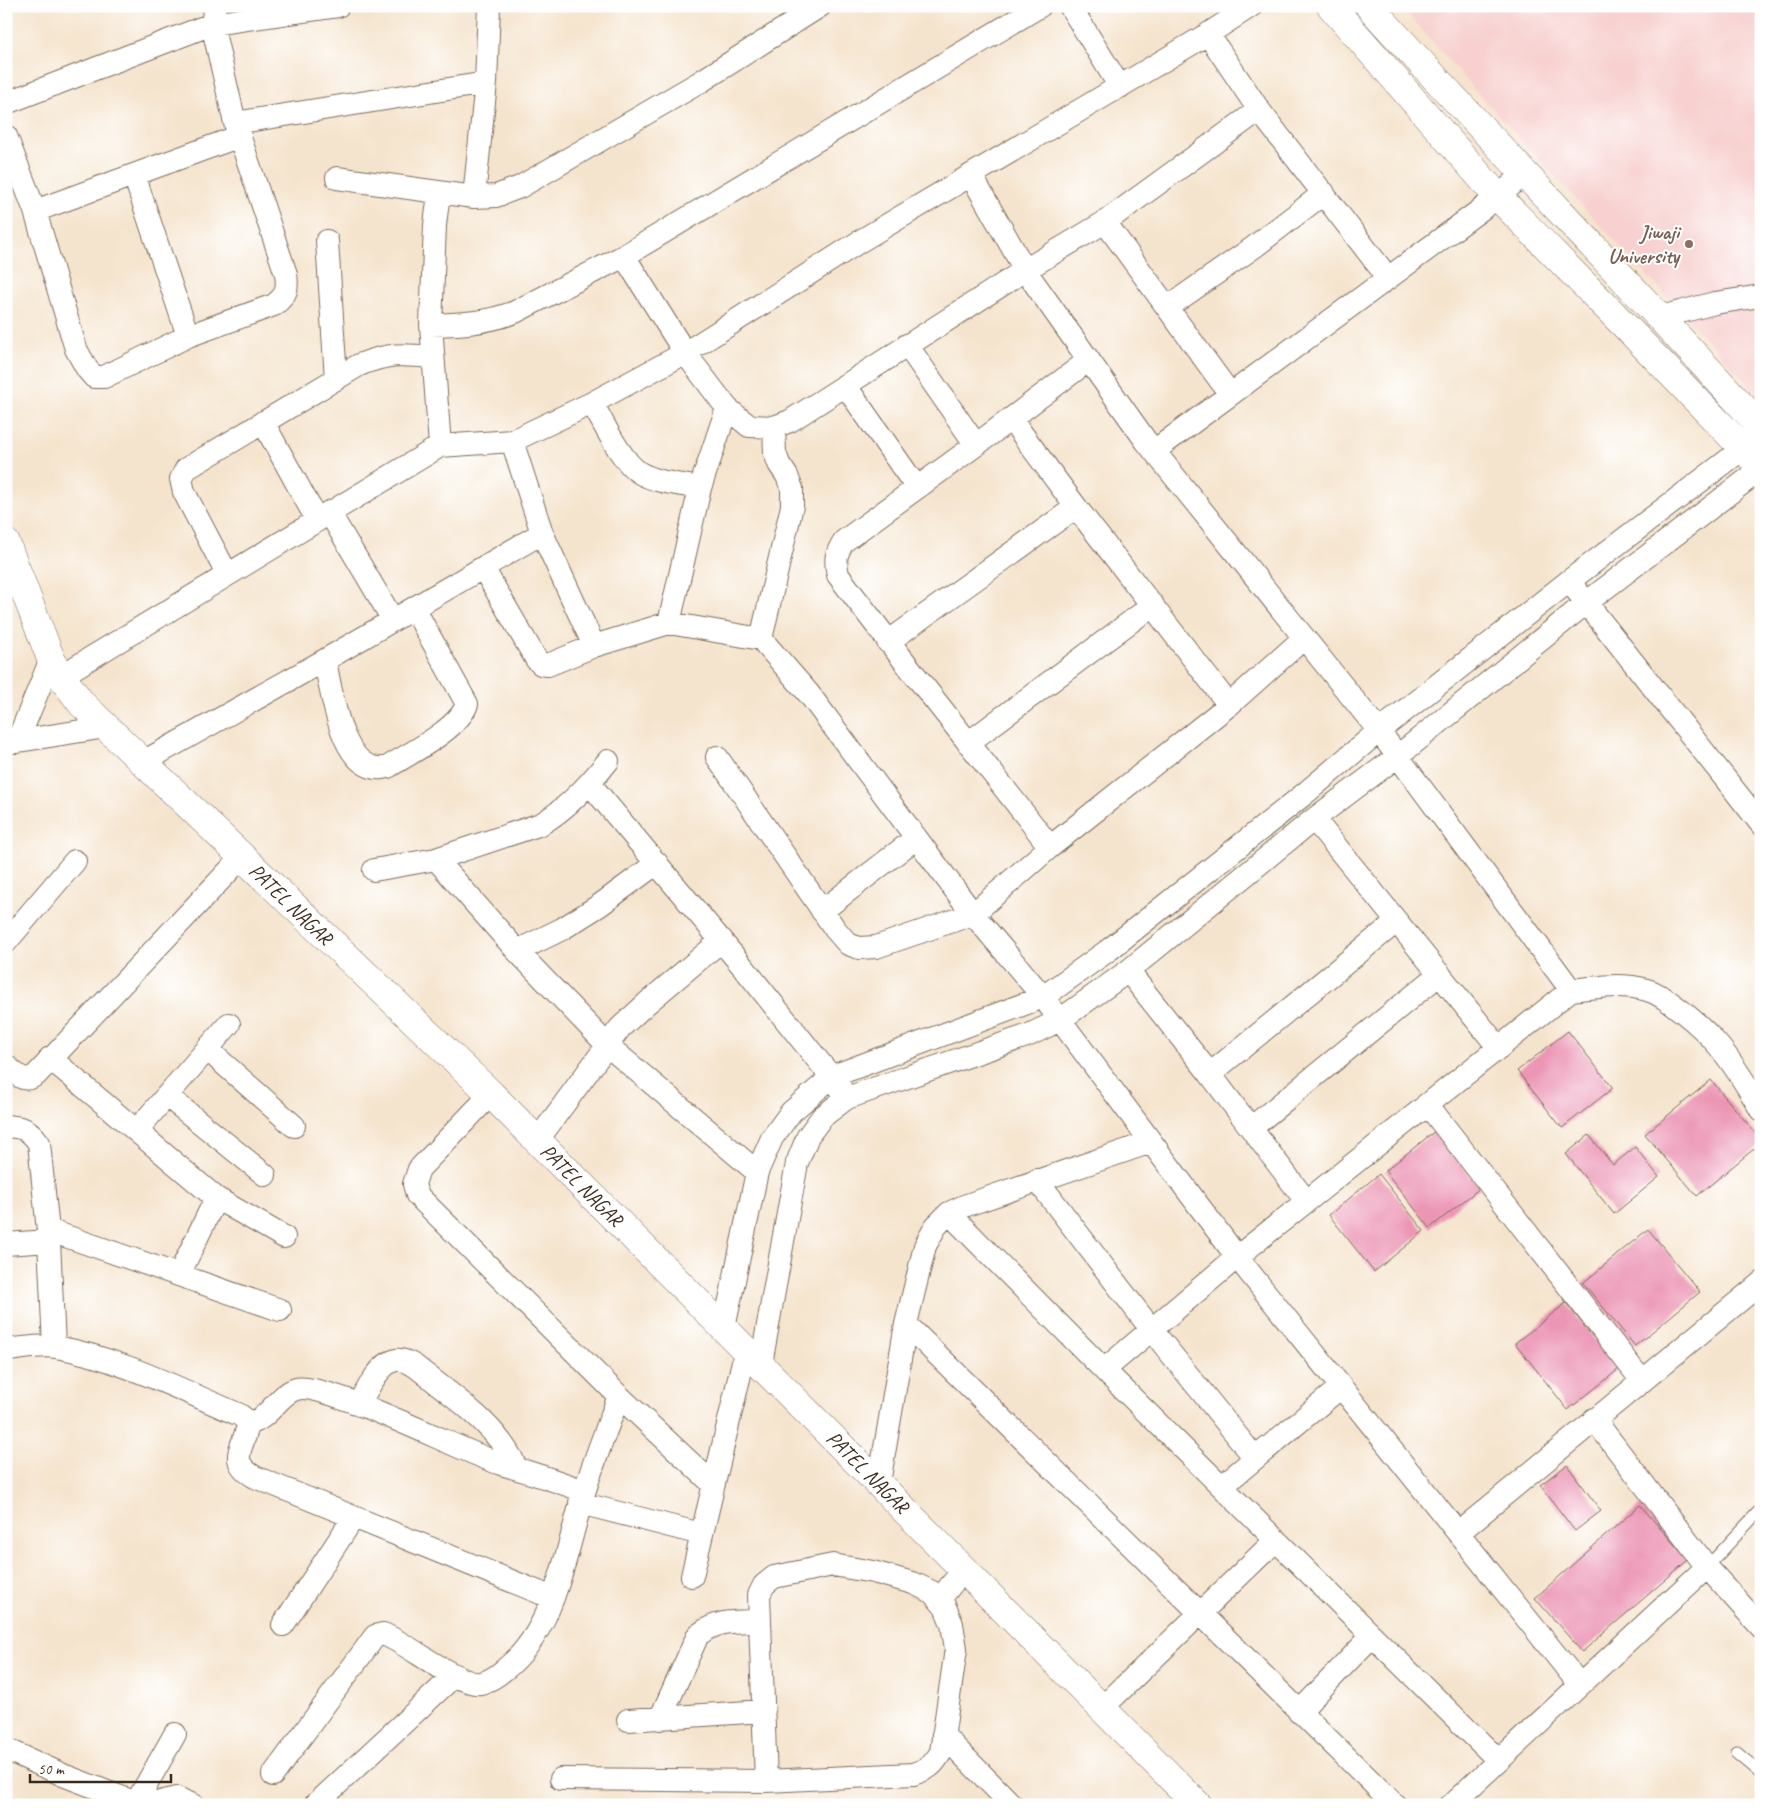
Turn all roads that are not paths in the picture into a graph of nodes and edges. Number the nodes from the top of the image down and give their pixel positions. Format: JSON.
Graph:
{"nodes":[{"id":1,"x":338,"y":6,"type":"edge"},
{"id":2,"x":489,"y":6,"type":"edge"},
{"id":3,"x":820,"y":6,"type":"edge"},
{"id":4,"x":1040,"y":6,"type":"edge"},
{"id":5,"x":1070,"y":6,"type":"edge"},
{"id":6,"x":1251,"y":6,"type":"edge"},
{"id":7,"x":1331,"y":6,"type":"edge"},
{"id":8,"x":1369,"y":6,"type":"edge"},
{"id":9,"x":213,"y":15,"type":"edge"},
{"id":10,"x":1208,"y":34,"type":"junction"},
{"id":11,"x":486,"y":82,"type":"junction"},
{"id":12,"x":1120,"y":87,"type":"junction"},
{"id":13,"x":6,"y":103,"type":"edge"},
{"id":14,"x":1259,"y":110,"type":"junction"},
{"id":15,"x":237,"y":130,"type":"junction"},
{"id":16,"x":6,"y":136,"type":"edge"},
{"id":17,"x":1525,"y":173,"type":"junction"},
{"id":18,"x":134,"y":175,"type":"junction"},
{"id":19,"x":971,"y":175,"type":"junction"},
{"id":20,"x":337,"y":178,"type":"dead end"},
{"id":21,"x":439,"y":193,"type":"junction"},
{"id":22,"x":1324,"y":193,"type":"junction"},
{"id":23,"x":1498,"y":197,"type":"junction"},
{"id":24,"x":474,"y":198,"type":"junction"},
{"id":25,"x":35,"y":211,"type":"junction"},
{"id":26,"x":1105,"y":222,"type":"junction"},
{"id":27,"x":327,"y":241,"type":"dead end"},
{"id":28,"x":624,"y":256,"type":"junction"},
{"id":29,"x":1025,"y":270,"type":"junction"},
{"id":30,"x":1388,"y":278,"type":"junction"},
{"id":31,"x":1761,"y":296,"type":"edge"},
{"id":32,"x":1168,"y":307,"type":"junction"},
{"id":33,"x":1660,"y":317,"type":"junction"},
{"id":34,"x":431,"y":325,"type":"junction"},
{"id":35,"x":188,"y":336,"type":"junction"},
{"id":36,"x":907,"y":345,"type":"junction"},
{"id":37,"x":685,"y":353,"type":"junction"},
{"id":38,"x":433,"y":357,"type":"junction"},
{"id":39,"x":1088,"y":360,"type":"junction"},
{"id":40,"x":336,"y":379,"type":"junction"},
{"id":41,"x":845,"y":385,"type":"junction"},
{"id":42,"x":1230,"y":394,"type":"junction"},
{"id":43,"x":592,"y":403,"type":"junction"},
{"id":44,"x":727,"y":408,"type":"junction"},
{"id":45,"x":1011,"y":419,"type":"junction"},
{"id":46,"x":263,"y":422,"type":"junction"},
{"id":47,"x":774,"y":427,"type":"junction"},
{"id":48,"x":1761,"y":427,"type":"edge"},
{"id":49,"x":512,"y":441,"type":"junction"},
{"id":50,"x":976,"y":445,"type":"junction"},
{"id":51,"x":440,"y":446,"type":"junction"},
{"id":52,"x":1154,"y":451,"type":"junction"},
{"id":53,"x":1756,"y":455,"type":"edge"},
{"id":54,"x":700,"y":488,"type":"junction"},
{"id":55,"x":917,"y":488,"type":"junction"},
{"id":56,"x":1076,"y":507,"type":"junction"},
{"id":57,"x":323,"y":516,"type":"junction"},
{"id":58,"x":542,"y":533,"type":"junction"},
{"id":59,"x":6,"y":543,"type":"edge"},
{"id":60,"x":482,"y":568,"type":"junction"},
{"id":61,"x":227,"y":574,"type":"junction"},
{"id":62,"x":1569,"y":581,"type":"junction"},
{"id":63,"x":1586,"y":603,"type":"junction"},
{"id":64,"x":1153,"y":605,"type":"junction"},
{"id":65,"x":414,"y":608,"type":"junction"},
{"id":66,"x":393,"y":620,"type":"junction"},
{"id":67,"x":669,"y":623,"type":"junction"},
{"id":68,"x":1304,"y":638,"type":"junction"},
{"id":69,"x":761,"y":639,"type":"junction"},
{"id":70,"x":888,"y":642,"type":"junction"},
{"id":71,"x":594,"y":646,"type":"junction"},
{"id":72,"x":326,"y":660,"type":"junction"},
{"id":73,"x":56,"y":668,"type":"junction"},
{"id":74,"x":1229,"y":705,"type":"junction"},
{"id":75,"x":106,"y":727,"type":"junction"},
{"id":76,"x":1379,"y":731,"type":"junction"},
{"id":77,"x":12,"y":742,"type":"edge"},
{"id":78,"x":968,"y":743,"type":"junction"},
{"id":79,"x":1398,"y":756,"type":"junction"},
{"id":80,"x":718,"y":757,"type":"dead end"},
{"id":81,"x":143,"y":762,"type":"junction"},
{"id":82,"x":608,"y":762,"type":"dead end"},
{"id":83,"x":590,"y":784,"type":"junction"},
{"id":84,"x":1314,"y":819,"type":"junction"},
{"id":85,"x":1761,"y":824,"type":"edge"},
{"id":86,"x":916,"y":838,"type":"junction"},
{"id":87,"x":1050,"y":847,"type":"junction"},
{"id":88,"x":242,"y":856,"type":"junction"},
{"id":89,"x":436,"y":859,"type":"junction"},
{"id":90,"x":75,"y":861,"type":"dead end"},
{"id":91,"x":657,"y":863,"type":"junction"},
{"id":92,"x":374,"y":870,"type":"dead end"},
{"id":93,"x":822,"y":910,"type":"junction"},
{"id":94,"x":973,"y":914,"type":"junction"},
{"id":95,"x":1396,"y":922,"type":"junction"},
{"id":96,"x":722,"y":940,"type":"junction"},
{"id":97,"x":6,"y":942,"type":"edge"},
{"id":98,"x":516,"y":951,"type":"junction"},
{"id":99,"x":1128,"y":971,"type":"junction"},
{"id":100,"x":1440,"y":974,"type":"junction"},
{"id":101,"x":1571,"y":990,"type":"junction"},
{"id":102,"x":1043,"y":997,"type":"junction"},
{"id":103,"x":1060,"y":1020,"type":"junction"},
{"id":104,"x":229,"y":1024,"type":"dead end"},
{"id":105,"x":608,"y":1046,"type":"junction"},
{"id":106,"x":1499,"y":1048,"type":"junction"},
{"id":107,"x":207,"y":1049,"type":"junction"},
{"id":108,"x":50,"y":1058,"type":"junction"},
{"id":109,"x":6,"y":1066,"type":"edge"},
{"id":110,"x":1210,"y":1074,"type":"junction"},
{"id":111,"x":833,"y":1076,"type":"junction"},
{"id":112,"x":491,"y":1094,"type":"junction"},
{"id":113,"x":167,"y":1096,"type":"junction"},
{"id":114,"x":847,"y":1098,"type":"junction"},
{"id":115,"x":1428,"y":1104,"type":"junction"},
{"id":116,"x":1761,"y":1110,"type":"edge"},
{"id":117,"x":6,"y":1126,"type":"edge"},
{"id":118,"x":294,"y":1126,"type":"dead end"},
{"id":119,"x":1251,"y":1128,"type":"junction"},
{"id":120,"x":137,"y":1130,"type":"junction"},
{"id":121,"x":538,"y":1141,"type":"junction"},
{"id":122,"x":1152,"y":1142,"type":"junction"},
{"id":123,"x":757,"y":1172,"type":"junction"},
{"id":124,"x":265,"y":1175,"type":"dead end"},
{"id":125,"x":1037,"y":1180,"type":"junction"},
{"id":126,"x":216,"y":1198,"type":"junction"},
{"id":127,"x":1306,"y":1201,"type":"junction"},
{"id":128,"x":949,"y":1213,"type":"junction"},
{"id":129,"x":49,"y":1236,"type":"junction"},
{"id":130,"x":284,"y":1237,"type":"dead end"},
{"id":131,"x":6,"y":1244,"type":"edge"},
{"id":132,"x":1237,"y":1257,"type":"junction"},
{"id":133,"x":179,"y":1275,"type":"junction"},
{"id":134,"x":1761,"y":1283,"type":"edge"},
{"id":135,"x":280,"y":1310,"type":"dead end"},
{"id":136,"x":906,"y":1324,"type":"junction"},
{"id":137,"x":724,"y":1328,"type":"junction"},
{"id":138,"x":1152,"y":1329,"type":"junction"},
{"id":139,"x":54,"y":1346,"type":"junction"},
{"id":140,"x":6,"y":1350,"type":"edge"},
{"id":141,"x":753,"y":1356,"type":"junction"},
{"id":142,"x":1104,"y":1370,"type":"junction"},
{"id":143,"x":1642,"y":1381,"type":"junction"},
{"id":144,"x":1341,"y":1387,"type":"junction"},
{"id":145,"x":619,"y":1396,"type":"junction"},
{"id":146,"x":359,"y":1405,"type":"junction"},
{"id":147,"x":1594,"y":1419,"type":"junction"},
{"id":148,"x":248,"y":1425,"type":"junction"},
{"id":149,"x":1256,"y":1458,"type":"junction"},
{"id":150,"x":516,"y":1467,"type":"junction"},
{"id":151,"x":879,"y":1483,"type":"junction"},
{"id":152,"x":713,"y":1484,"type":"junction"},
{"id":153,"x":1222,"y":1486,"type":"junction"},
{"id":154,"x":582,"y":1497,"type":"junction"},
{"id":155,"x":1761,"y":1508,"type":"edge"},
{"id":156,"x":354,"y":1517,"type":"junction"},
{"id":157,"x":1458,"y":1533,"type":"junction"},
{"id":158,"x":702,"y":1534,"type":"junction"},
{"id":159,"x":1276,"y":1540,"type":"junction"},
{"id":160,"x":1707,"y":1567,"type":"junction"},
{"id":161,"x":964,"y":1570,"type":"junction"},
{"id":162,"x":692,"y":1576,"type":"dead end"},
{"id":163,"x":553,"y":1598,"type":"junction"},
{"id":164,"x":939,"y":1600,"type":"junction"},
{"id":165,"x":1200,"y":1614,"type":"junction"},
{"id":166,"x":760,"y":1621,"type":"junction"},
{"id":167,"x":284,"y":1625,"type":"dead end"},
{"id":168,"x":1761,"y":1627,"type":"edge"},
{"id":169,"x":1372,"y":1636,"type":"junction"},
{"id":170,"x":455,"y":1675,"type":"junction"},
{"id":171,"x":1580,"y":1685,"type":"junction"},
{"id":172,"x":1102,"y":1708,"type":"junction"},
{"id":173,"x":764,"y":1711,"type":"junction"},
{"id":174,"x":1299,"y":1712,"type":"junction"},
{"id":175,"x":660,"y":1719,"type":"junction"},
{"id":176,"x":628,"y":1720,"type":"dead end"},
{"id":177,"x":175,"y":1734,"type":"dead end"},
{"id":178,"x":943,"y":1735,"type":"junction"},
{"id":179,"x":6,"y":1749,"type":"edge"},
{"id":180,"x":1737,"y":1753,"type":"dead end"},
{"id":181,"x":1498,"y":1760,"type":"junction"},
{"id":182,"x":1761,"y":1773,"type":"edge"},
{"id":183,"x":273,"y":1775,"type":"dead end"},
{"id":184,"x":561,"y":1779,"type":"dead end"},
{"id":185,"x":766,"y":1781,"type":"junction"},
{"id":186,"x":136,"y":1804,"type":"junction"},
{"id":187,"x":193,"y":1805,"type":"edge"},
{"id":188,"x":315,"y":1805,"type":"edge"},
{"id":189,"x":1012,"y":1805,"type":"edge"},
{"id":190,"x":1198,"y":1805,"type":"edge"},
{"id":191,"x":1394,"y":1805,"type":"edge"},
{"id":192,"x":1451,"y":1805,"type":"edge"}],
"edges":[{"from":1,"to":9,"type":"street"},
{"from":2,"to":11,"type":"street"},
{"from":3,"to":24,"type":"street"},
{"from":4,"to":28,"type":"street"},
{"from":5,"to":12,"type":"street"},
{"from":6,"to":10,"type":"street"},
{"from":7,"to":23,"type":"street"},
{"from":8,"to":17,"type":"street"},
{"from":9,"to":13,"type":"street"},
{"from":9,"to":15,"type":"street"},
{"from":10,"to":12,"type":"street"},
{"from":10,"to":14,"type":"street"},
{"from":11,"to":15,"type":"street"},
{"from":11,"to":24,"type":"street"},
{"from":12,"to":19,"type":"street"},
{"from":14,"to":22,"type":"street"},
{"from":14,"to":26,"type":"street"},
{"from":15,"to":18,"type":"street"},
{"from":15,"to":35,"type":"street"},
{"from":16,"to":25,"type":"street"},
{"from":17,"to":23,"type":"street"},
{"from":17,"to":33,"type":"street"},
{"from":18,"to":25,"type":"street"},
{"from":18,"to":35,"type":"street"},
{"from":19,"to":29,"type":"street"},
{"from":19,"to":37,"type":"street"},
{"from":20,"to":21,"type":"street"},
{"from":21,"to":24,"type":"street"},
{"from":21,"to":34,"type":"street"},
{"from":22,"to":30,"type":"street"},
{"from":22,"to":32,"type":"street"},
{"from":23,"to":30,"type":"street"},
{"from":23,"to":53,"type":"street"},
{"from":25,"to":35,"type":"street"},
{"from":26,"to":29,"type":"street"},
{"from":26,"to":32,"type":"street"},
{"from":27,"to":40,"type":"street"},
{"from":28,"to":34,"type":"street"},
{"from":28,"to":37,"type":"street"},
{"from":29,"to":36,"type":"street"},
{"from":29,"to":39,"type":"street"},
{"from":30,"to":42,"type":"street"},
{"from":31,"to":33,"type":"street"},
{"from":32,"to":42,"type":"street"},
{"from":33,"to":48,"type":"street"},
{"from":34,"to":38,"type":"street"},
{"from":36,"to":41,"type":"street"},
{"from":36,"to":50,"type":"street"},
{"from":37,"to":43,"type":"street"},
{"from":37,"to":44,"type":"street"},
{"from":38,"to":40,"type":"street"},
{"from":38,"to":51,"type":"street"},
{"from":39,"to":45,"type":"street"},
{"from":39,"to":52,"type":"street"},
{"from":40,"to":46,"type":"street"},
{"from":41,"to":47,"type":"street"},
{"from":41,"to":55,"type":"street"},
{"from":42,"to":52,"type":"street"},
{"from":43,"to":49,"type":"street"},
{"from":43,"to":54,"type":"street"},
{"from":44,"to":47,"type":"street"},
{"from":44,"to":54,"type":"street"},
{"from":45,"to":50,"type":"street"},
{"from":45,"to":56,"type":"street"},
{"from":46,"to":57,"type":"street"},
{"from":46,"to":61,"type":"street"},
{"from":47,"to":69,"type":"street"},
{"from":49,"to":51,"type":"street"},
{"from":49,"to":58,"type":"street"},
{"from":50,"to":55,"type":"street"},
{"from":51,"to":57,"type":"street"},
{"from":52,"to":68,"type":"street"},
{"from":53,"to":62,"type":"street"},
{"from":53,"to":63,"type":"street"},
{"from":54,"to":67,"type":"street"},
{"from":55,"to":70,"type":"street"},
{"from":56,"to":64,"type":"street"},
{"from":56,"to":70,"type":"street"},
{"from":57,"to":61,"type":"street"},
{"from":57,"to":66,"type":"street"},
{"from":58,"to":60,"type":"street"},
{"from":58,"to":71,"type":"street"},
{"from":59,"to":73,"type":"street","name":"PATEL NAGAR"},
{"from":60,"to":65,"type":"street"},
{"from":60,"to":71,"type":"street"},
{"from":61,"to":73,"type":"street"},
{"from":62,"to":63,"type":"street"},
{"from":62,"to":76,"type":"street"},
{"from":63,"to":79,"type":"street"},
{"from":63,"to":85,"type":"street"},
{"from":64,"to":74,"type":"street"},
{"from":64,"to":78,"type":"street"},
{"from":65,"to":66,"type":"street"},
{"from":65,"to":72,"type":"street"},
{"from":66,"to":72,"type":"street"},
{"from":67,"to":69,"type":"street"},
{"from":67,"to":71,"type":"street"},
{"from":68,"to":74,"type":"street"},
{"from":68,"to":76,"type":"street"},
{"from":69,"to":86,"type":"street"},
{"from":70,"to":78,"type":"street"},
{"from":72,"to":81,"type":"street"},
{"from":73,"to":75,"type":"street","name":"PATEL NAGAR"},
{"from":73,"to":77,"type":"street"},
{"from":74,"to":87,"type":"street"},
{"from":75,"to":77,"type":"street"},
{"from":75,"to":81,"type":"street","name":"PATEL NAGAR"},
{"from":76,"to":79,"type":"street"},
{"from":76,"to":102,"type":"street"},
{"from":78,"to":87,"type":"street"},
{"from":79,"to":84,"type":"street"},
{"from":79,"to":101,"type":"street"},
{"from":80,"to":93,"type":"street"},
{"from":81,"to":88,"type":"street","name":"PATEL NAGAR"},
{"from":82,"to":83,"type":"street"},
{"from":83,"to":89,"type":"street"},
{"from":83,"to":91,"type":"street"},
{"from":84,"to":95,"type":"street"},
{"from":84,"to":99,"type":"street"},
{"from":86,"to":93,"type":"street"},
{"from":86,"to":94,"type":"street"},
{"from":87,"to":94,"type":"street"},
{"from":88,"to":108,"type":"street"},
{"from":88,"to":112,"type":"street","name":"PATEL NAGAR"},
{"from":89,"to":92,"type":"street"},
{"from":89,"to":98,"type":"street"},
{"from":90,"to":97,"type":"street"},
{"from":91,"to":96,"type":"street"},
{"from":91,"to":98,"type":"street"},
{"from":93,"to":94,"type":"street"},
{"from":94,"to":102,"type":"street"},
{"from":95,"to":100,"type":"street"},
{"from":95,"to":110,"type":"street"},
{"from":96,"to":105,"type":"street"},
{"from":96,"to":111,"type":"street"},
{"from":98,"to":105,"type":"street"},
{"from":99,"to":103,"type":"street"},
{"from":99,"to":110,"type":"street"},
{"from":100,"to":106,"type":"street"},
{"from":100,"to":119,"type":"street"},
{"from":101,"to":106,"type":"street"},
{"from":101,"to":116,"type":"street"},
{"from":102,"to":103,"type":"street"},
{"from":102,"to":111,"type":"street"},
{"from":103,"to":114,"type":"street"},
{"from":103,"to":122,"type":"street"},
{"from":104,"to":107,"type":"street"},
{"from":105,"to":121,"type":"street"},
{"from":105,"to":123,"type":"street"},
{"from":106,"to":115,"type":"street"},
{"from":107,"to":113,"type":"street"},
{"from":107,"to":118,"type":"street"},
{"from":108,"to":109,"type":"street"},
{"from":108,"to":120,"type":"street"},
{"from":110,"to":119,"type":"street"},
{"from":111,"to":114,"type":"street"},
{"from":111,"to":123,"type":"street"},
{"from":112,"to":121,"type":"street","name":"PATEL NAGAR"},
{"from":112,"to":145,"type":"street"},
{"from":113,"to":120,"type":"street"},
{"from":113,"to":124,"type":"street"},
{"from":114,"to":141,"type":"street"},
{"from":115,"to":127,"type":"street"},
{"from":115,"to":143,"type":"street"},
{"from":117,"to":129,"type":"street"},
{"from":119,"to":127,"type":"street"},
{"from":120,"to":126,"type":"street"},
{"from":121,"to":137,"type":"street","name":"PATEL NAGAR"},
{"from":122,"to":125,"type":"street"},
{"from":122,"to":132,"type":"street"},
{"from":123,"to":137,"type":"street"},
{"from":125,"to":128,"type":"street"},
{"from":125,"to":138,"type":"street"},
{"from":126,"to":130,"type":"street"},
{"from":126,"to":133,"type":"street"},
{"from":127,"to":132,"type":"street"},
{"from":128,"to":136,"type":"street"},
{"from":128,"to":142,"type":"street"},
{"from":129,"to":131,"type":"street"},
{"from":129,"to":133,"type":"street"},
{"from":129,"to":139,"type":"street"},
{"from":132,"to":138,"type":"street"},
{"from":132,"to":144,"type":"street"},
{"from":133,"to":135,"type":"street"},
{"from":134,"to":143,"type":"street"},
{"from":136,"to":151,"type":"street"},
{"from":136,"to":165,"type":"street"},
{"from":137,"to":141,"type":"street","name":"PATEL NAGAR"},
{"from":138,"to":142,"type":"street"},
{"from":138,"to":149,"type":"street"},
{"from":139,"to":140,"type":"street"},
{"from":139,"to":148,"type":"street"},
{"from":141,"to":151,"type":"street","name":"PATEL NAGAR"},
{"from":141,"to":152,"type":"street"},
{"from":142,"to":153,"type":"street"},
{"from":143,"to":147,"type":"street"},
{"from":144,"to":149,"type":"street"},
{"from":144,"to":157,"type":"street"},
{"from":145,"to":152,"type":"street"},
{"from":145,"to":154,"type":"street"},
{"from":146,"to":148,"type":"street"},
{"from":146,"to":150,"type":"street"},
{"from":146,"to":150,"type":"street"},
{"from":147,"to":157,"type":"street"},
{"from":147,"to":160,"type":"street"},
{"from":148,"to":156,"type":"street"},
{"from":149,"to":153,"type":"street"},
{"from":150,"to":154,"type":"street"},
{"from":151,"to":161,"type":"street","name":"PATEL NAGAR"},
{"from":152,"to":158,"type":"street"},
{"from":153,"to":159,"type":"street"},
{"from":154,"to":158,"type":"street"},
{"from":154,"to":163,"type":"street"},
{"from":155,"to":160,"type":"lane"},
{"from":156,"to":163,"type":"street"},
{"from":156,"to":167,"type":"street"},
{"from":157,"to":171,"type":"street"},
{"from":158,"to":162,"type":"street"},
{"from":159,"to":165,"type":"street"},
{"from":159,"to":169,"type":"street"},
{"from":160,"to":168,"type":"street"},
{"from":160,"to":171,"type":"street"},
{"from":161,"to":164,"type":"street"},
{"from":161,"to":172,"type":"street","name":"PATEL NAGAR"},
{"from":163,"to":170,"type":"street"},
{"from":164,"to":166,"type":"street"},
{"from":164,"to":178,"type":"street"},
{"from":165,"to":172,"type":"street"},
{"from":165,"to":174,"type":"street"},
{"from":166,"to":173,"type":"street"},
{"from":166,"to":175,"type":"street"},
{"from":169,"to":174,"type":"street"},
{"from":169,"to":181,"type":"street"},
{"from":170,"to":183,"type":"street"},
{"from":170,"to":188,"type":"street"},
{"from":171,"to":181,"type":"street"},
{"from":172,"to":190,"type":"street","name":"PATEL NAGAR"},
{"from":173,"to":175,"type":"street"},
{"from":173,"to":185,"type":"street"},
{"from":174,"to":191,"type":"street"},
{"from":175,"to":176,"type":"street"},
{"from":177,"to":186,"type":"street"},
{"from":178,"to":185,"type":"street"},
{"from":178,"to":189,"type":"street"},
{"from":179,"to":186,"type":"street"},
{"from":180,"to":182,"type":"lane"},
{"from":181,"to":192,"type":"street"},
{"from":184,"to":185,"type":"street"},
{"from":186,"to":187,"type":"street"}]}
